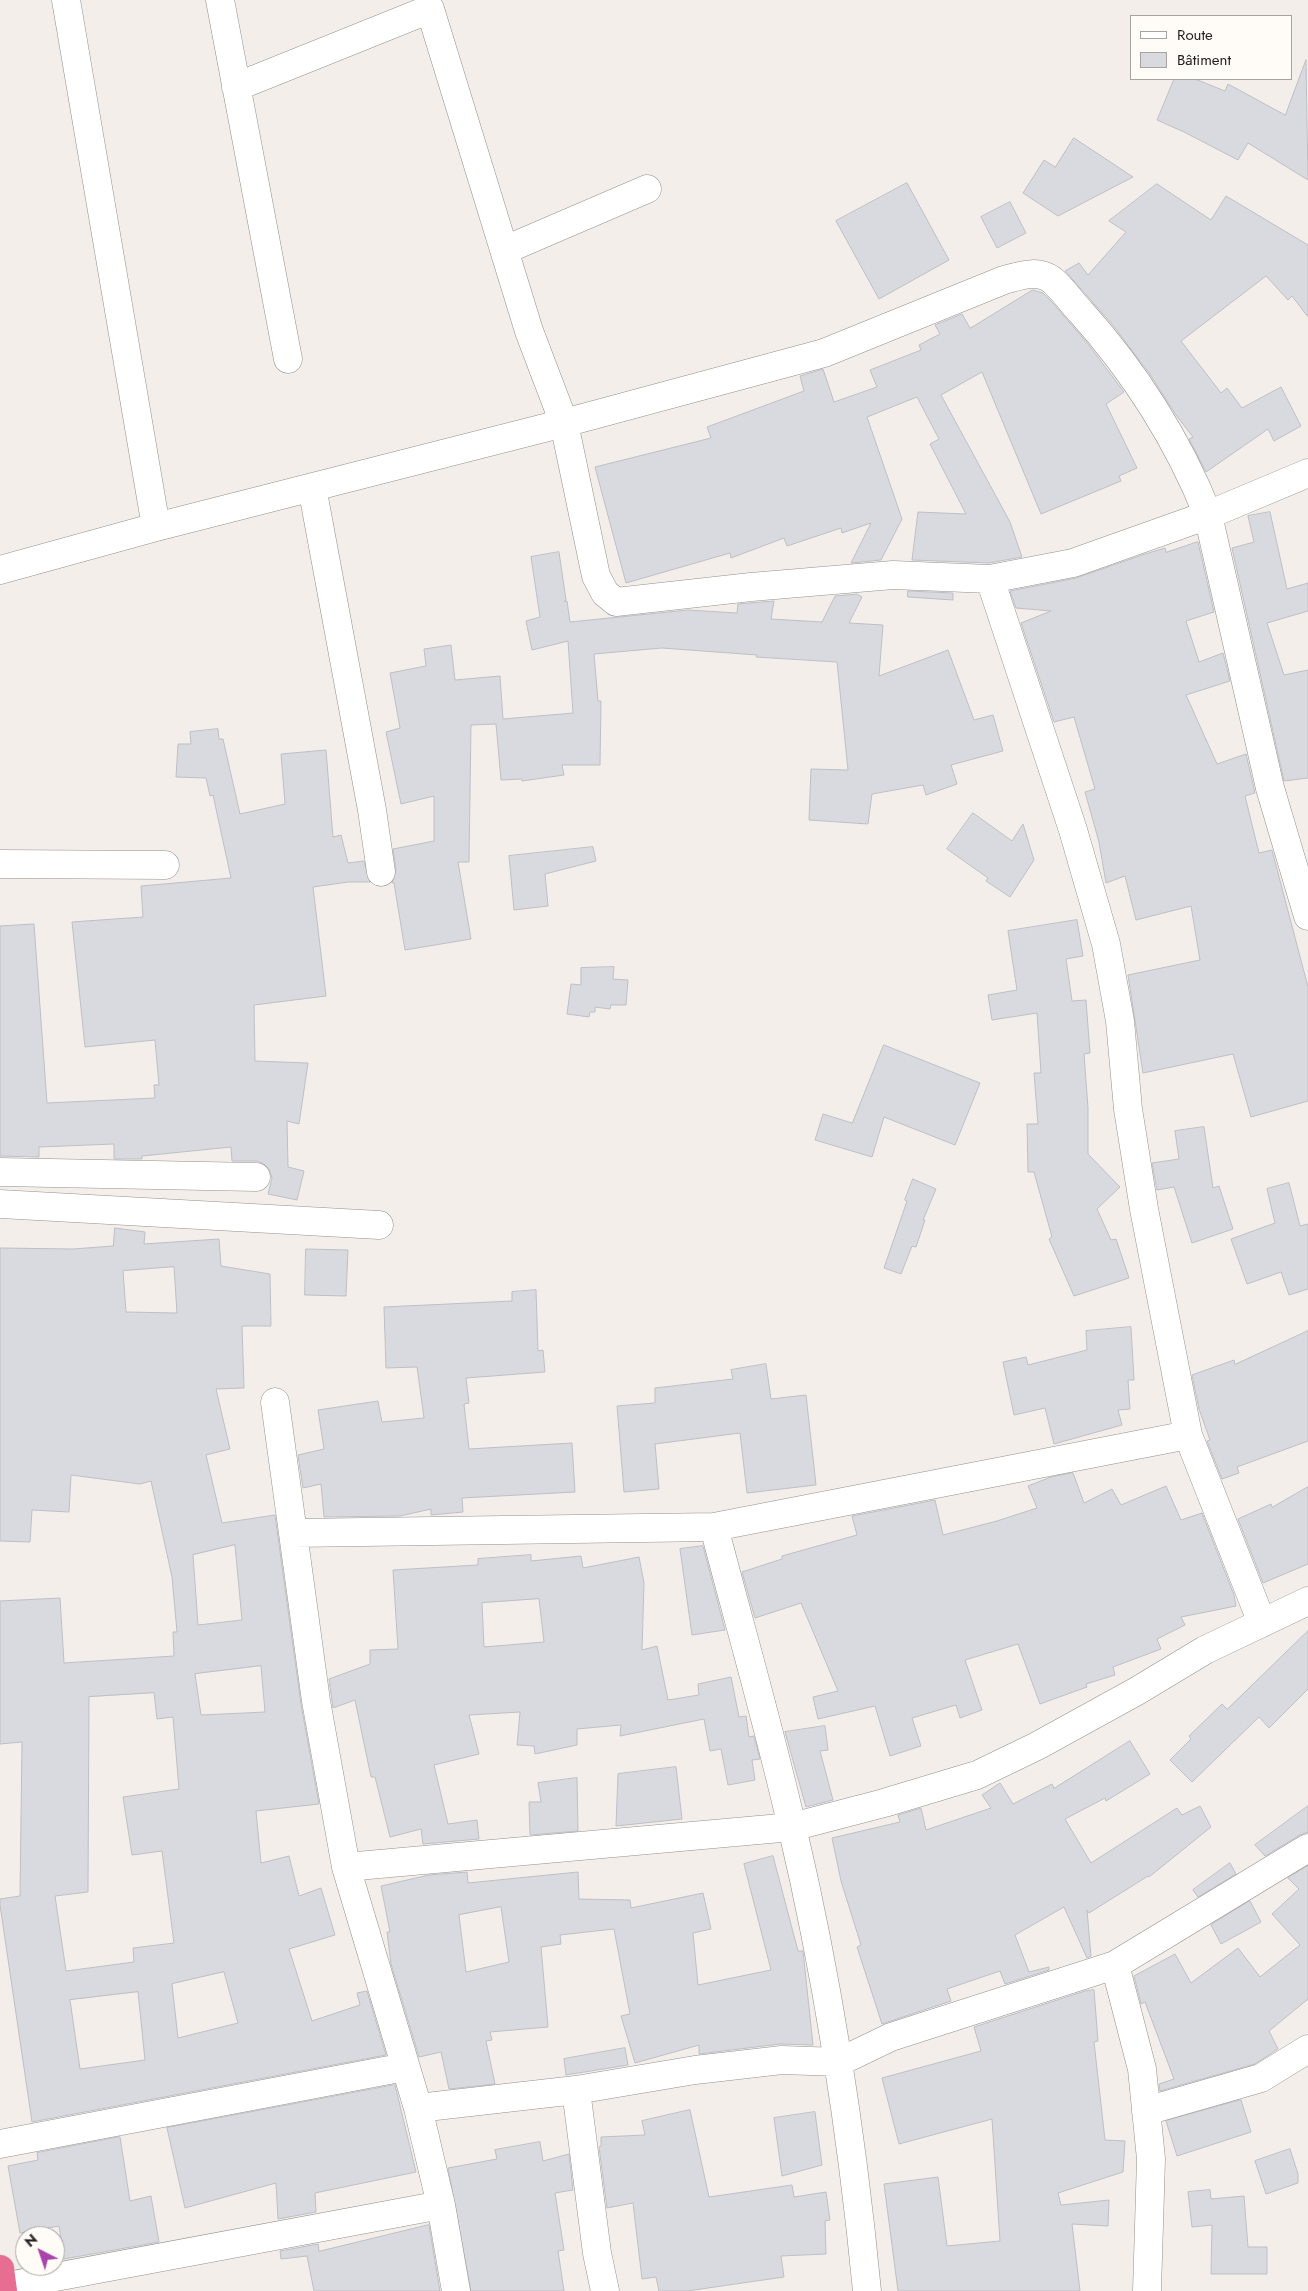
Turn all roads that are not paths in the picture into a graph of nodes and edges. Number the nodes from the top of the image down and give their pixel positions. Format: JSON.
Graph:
{"nodes":[{"id":1,"x":66,"y":0,"type":"edge"},
{"id":2,"x":220,"y":0,"type":"edge"},
{"id":3,"x":236,"y":87,"type":"junction"},
{"id":4,"x":647,"y":189,"type":"dead end"},
{"id":5,"x":504,"y":250,"type":"junction"},
{"id":6,"x":288,"y":359,"type":"dead end"},
{"id":7,"x":564,"y":423,"type":"junction"},
{"id":8,"x":1308,"y":473,"type":"edge"},
{"id":9,"x":312,"y":487,"type":"junction"},
{"id":10,"x":1208,"y":515,"type":"junction"},
{"id":11,"x":156,"y":527,"type":"junction"},
{"id":12,"x":0,"y":570,"type":"edge"},
{"id":13,"x":990,"y":579,"type":"junction"},
{"id":14,"x":0,"y":864,"type":"edge"},
{"id":15,"x":165,"y":865,"type":"dead end"},
{"id":16,"x":381,"y":872,"type":"dead end"},
{"id":17,"x":1308,"y":916,"type":"edge"},
{"id":18,"x":0,"y":1172,"type":"edge"},
{"id":19,"x":256,"y":1177,"type":"dead end"},
{"id":20,"x":0,"y":1204,"type":"edge"},
{"id":21,"x":379,"y":1225,"type":"dead end"},
{"id":22,"x":275,"y":1402,"type":"dead end"},
{"id":23,"x":1188,"y":1435,"type":"junction"},
{"id":24,"x":714,"y":1527,"type":"junction"},
{"id":25,"x":294,"y":1533,"type":"junction"},
{"id":26,"x":1308,"y":1601,"type":"edge"},
{"id":27,"x":1262,"y":1623,"type":"junction"},
{"id":28,"x":792,"y":1827,"type":"junction"},
{"id":29,"x":1308,"y":1848,"type":"edge"},
{"id":30,"x":346,"y":1867,"type":"junction"},
{"id":31,"x":1114,"y":1965,"type":"junction"},
{"id":32,"x":1308,"y":2049,"type":"edge"},
{"id":33,"x":839,"y":2062,"type":"junction"},
{"id":34,"x":405,"y":2067,"type":"junction"},
{"id":35,"x":576,"y":2090,"type":"junction"},
{"id":36,"x":418,"y":2108,"type":"junction"},
{"id":37,"x":1146,"y":2111,"type":"junction"},
{"id":38,"x":0,"y":2144,"type":"edge"},
{"id":39,"x":441,"y":2204,"type":"junction"},
{"id":40,"x":2,"y":2282,"type":"edge"},
{"id":41,"x":456,"y":2291,"type":"edge"},
{"id":42,"x":605,"y":2291,"type":"edge"},
{"id":43,"x":867,"y":2291,"type":"edge"},
{"id":44,"x":1147,"y":2291,"type":"edge"}],
"edges":[{"from":1,"to":11,"type":"street"},
{"from":2,"to":3,"type":"street"},
{"from":3,"to":5,"type":"street"},
{"from":3,"to":6,"type":"street"},
{"from":4,"to":5,"type":"street"},
{"from":5,"to":7,"type":"street"},
{"from":7,"to":9,"type":"street"},
{"from":7,"to":10,"type":"street"},
{"from":7,"to":13,"type":"street"},
{"from":8,"to":10,"type":"street"},
{"from":9,"to":11,"type":"street"},
{"from":9,"to":16,"type":"street"},
{"from":10,"to":13,"type":"street"},
{"from":10,"to":17,"type":"street"},
{"from":11,"to":12,"type":"street"},
{"from":13,"to":23,"type":"street"},
{"from":14,"to":15,"type":"street"},
{"from":18,"to":19,"type":"street"},
{"from":20,"to":21,"type":"street"},
{"from":22,"to":25,"type":"street"},
{"from":23,"to":24,"type":"street"},
{"from":23,"to":27,"type":"street"},
{"from":24,"to":25,"type":"street"},
{"from":24,"to":28,"type":"street"},
{"from":25,"to":30,"type":"street"},
{"from":26,"to":27,"type":"street"},
{"from":27,"to":28,"type":"street"},
{"from":28,"to":30,"type":"street"},
{"from":28,"to":33,"type":"street"},
{"from":29,"to":31,"type":"street"},
{"from":30,"to":34,"type":"street"},
{"from":31,"to":33,"type":"street"},
{"from":31,"to":37,"type":"street"},
{"from":32,"to":37,"type":"street"},
{"from":33,"to":35,"type":"street"},
{"from":33,"to":43,"type":"street"},
{"from":34,"to":36,"type":"street"},
{"from":34,"to":38,"type":"street"},
{"from":35,"to":36,"type":"street"},
{"from":35,"to":42,"type":"street"},
{"from":36,"to":39,"type":"street"},
{"from":37,"to":44,"type":"street"},
{"from":39,"to":40,"type":"street"},
{"from":39,"to":41,"type":"street"}]}
